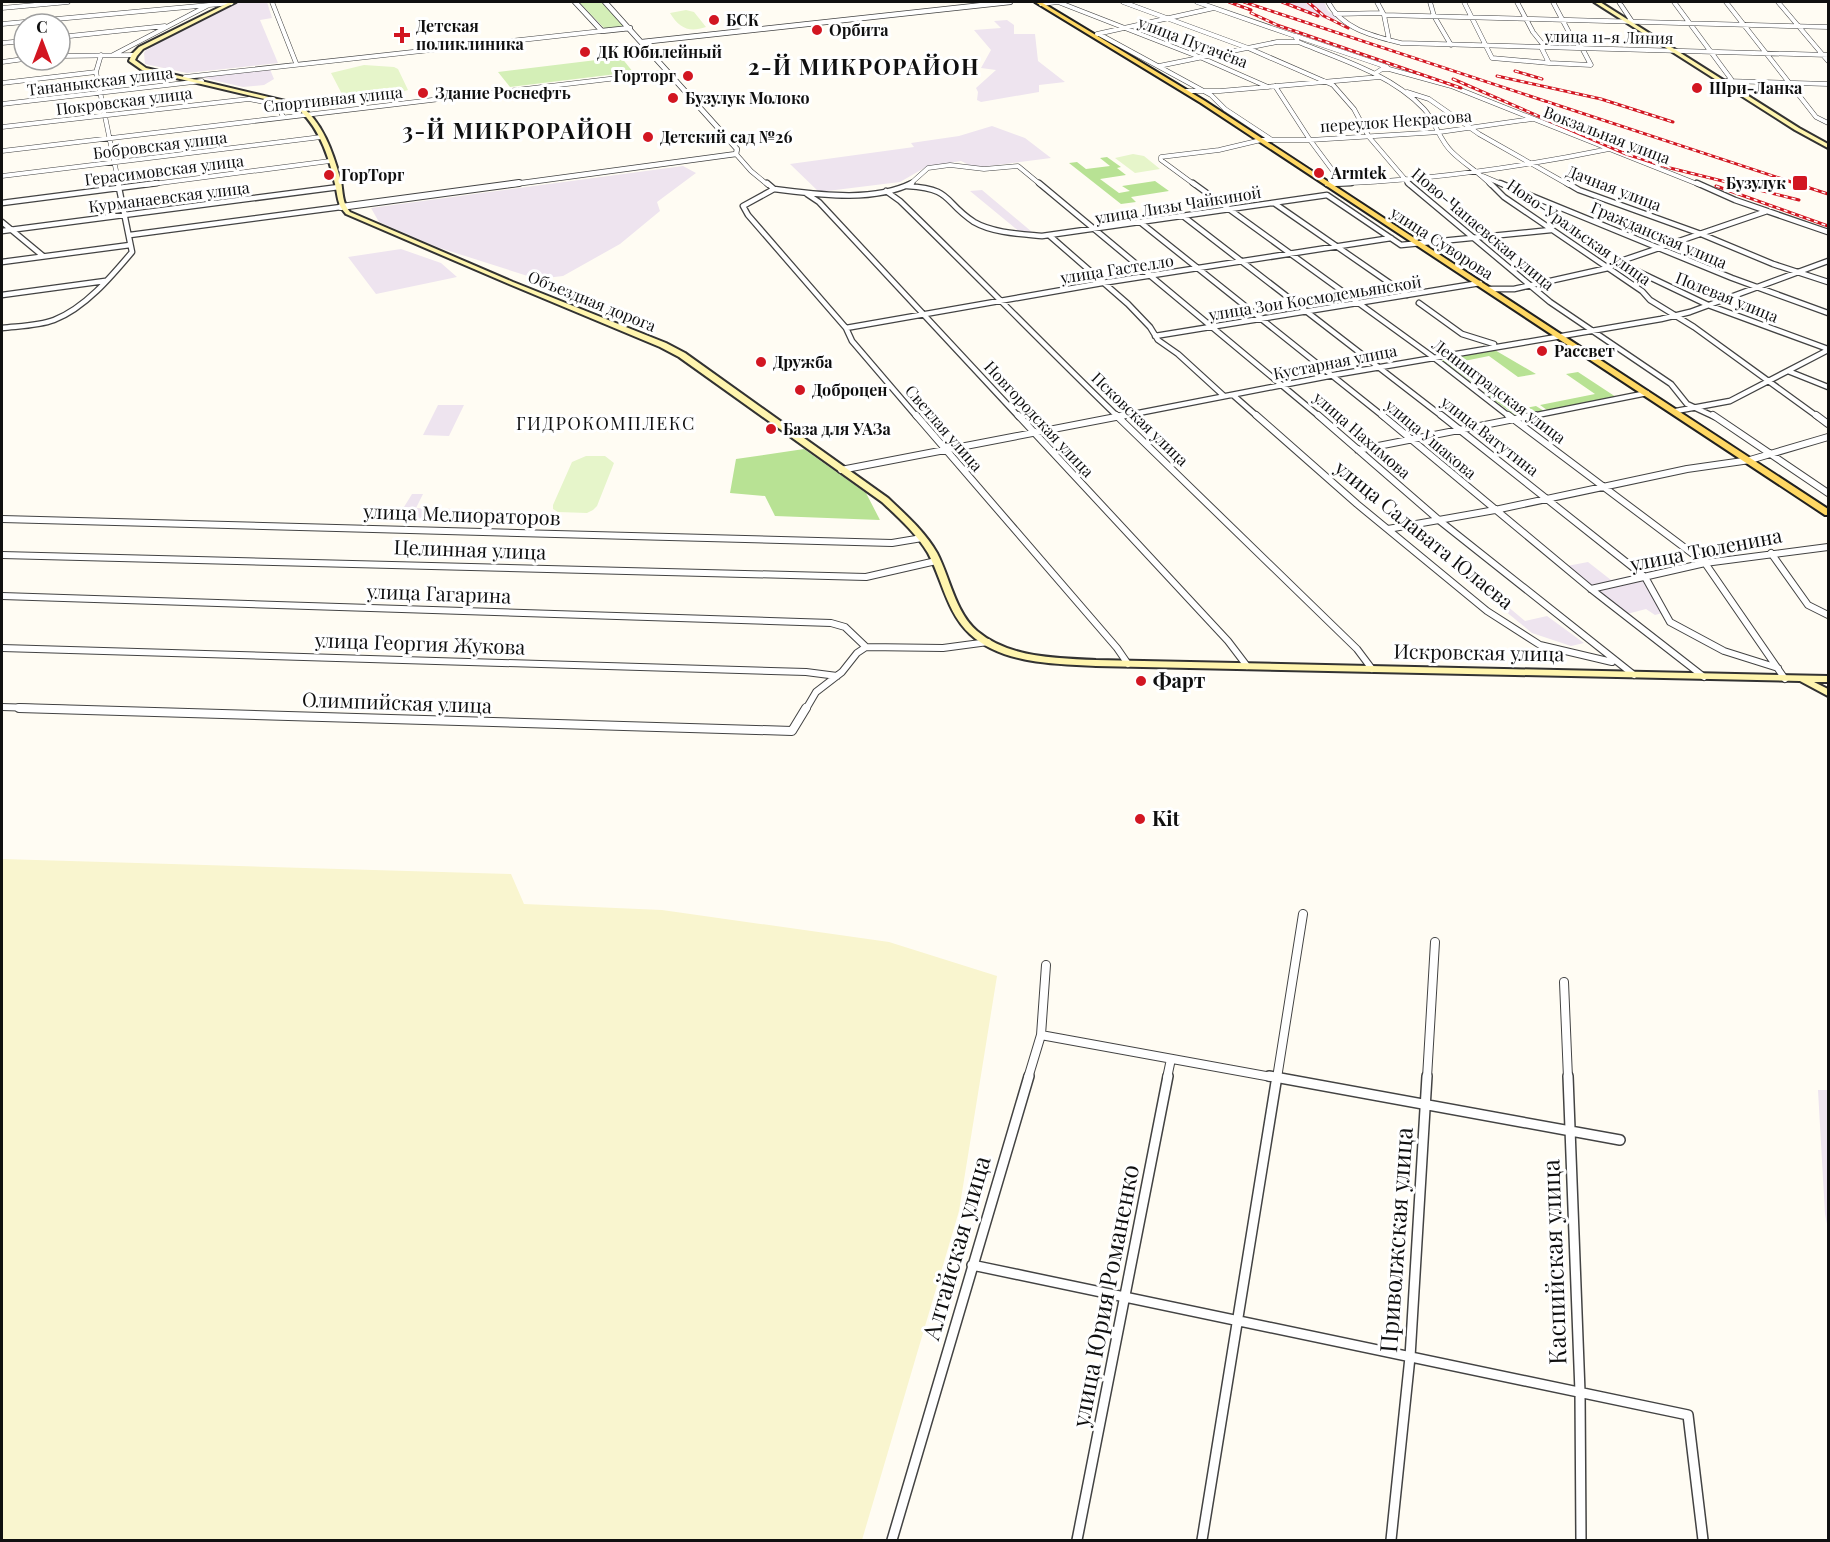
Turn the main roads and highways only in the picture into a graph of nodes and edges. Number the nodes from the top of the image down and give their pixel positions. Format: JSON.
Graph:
{"nodes":[{"id":1,"x":232,"y":2,"type":"edge"},
{"id":2,"x":1597,"y":2,"type":"edge"},
{"id":3,"x":1039,"y":3,"type":"edge"},
{"id":4,"x":1828,"y":146,"type":"edge"},
{"id":5,"x":1828,"y":513,"type":"edge"},
{"id":6,"x":1128,"y":664,"type":"joint"},
{"id":7,"x":1801,"y":679,"type":"junction"},
{"id":8,"x":1828,"y":679,"type":"edge"},
{"id":9,"x":1828,"y":693,"type":"edge"}],
"edges":[{"from":1,"to":6,"type":"main road","name":"Объездная дорога"},
{"from":2,"to":4,"type":"main road"},
{"from":3,"to":5,"type":"main road","name":"улица Суворова"},
{"from":6,"to":7,"type":"main road","name":"Искровская улица"},
{"from":7,"to":8,"type":"main road","name":"Искровская улица"},
{"from":7,"to":9,"type":"main road"}]}
